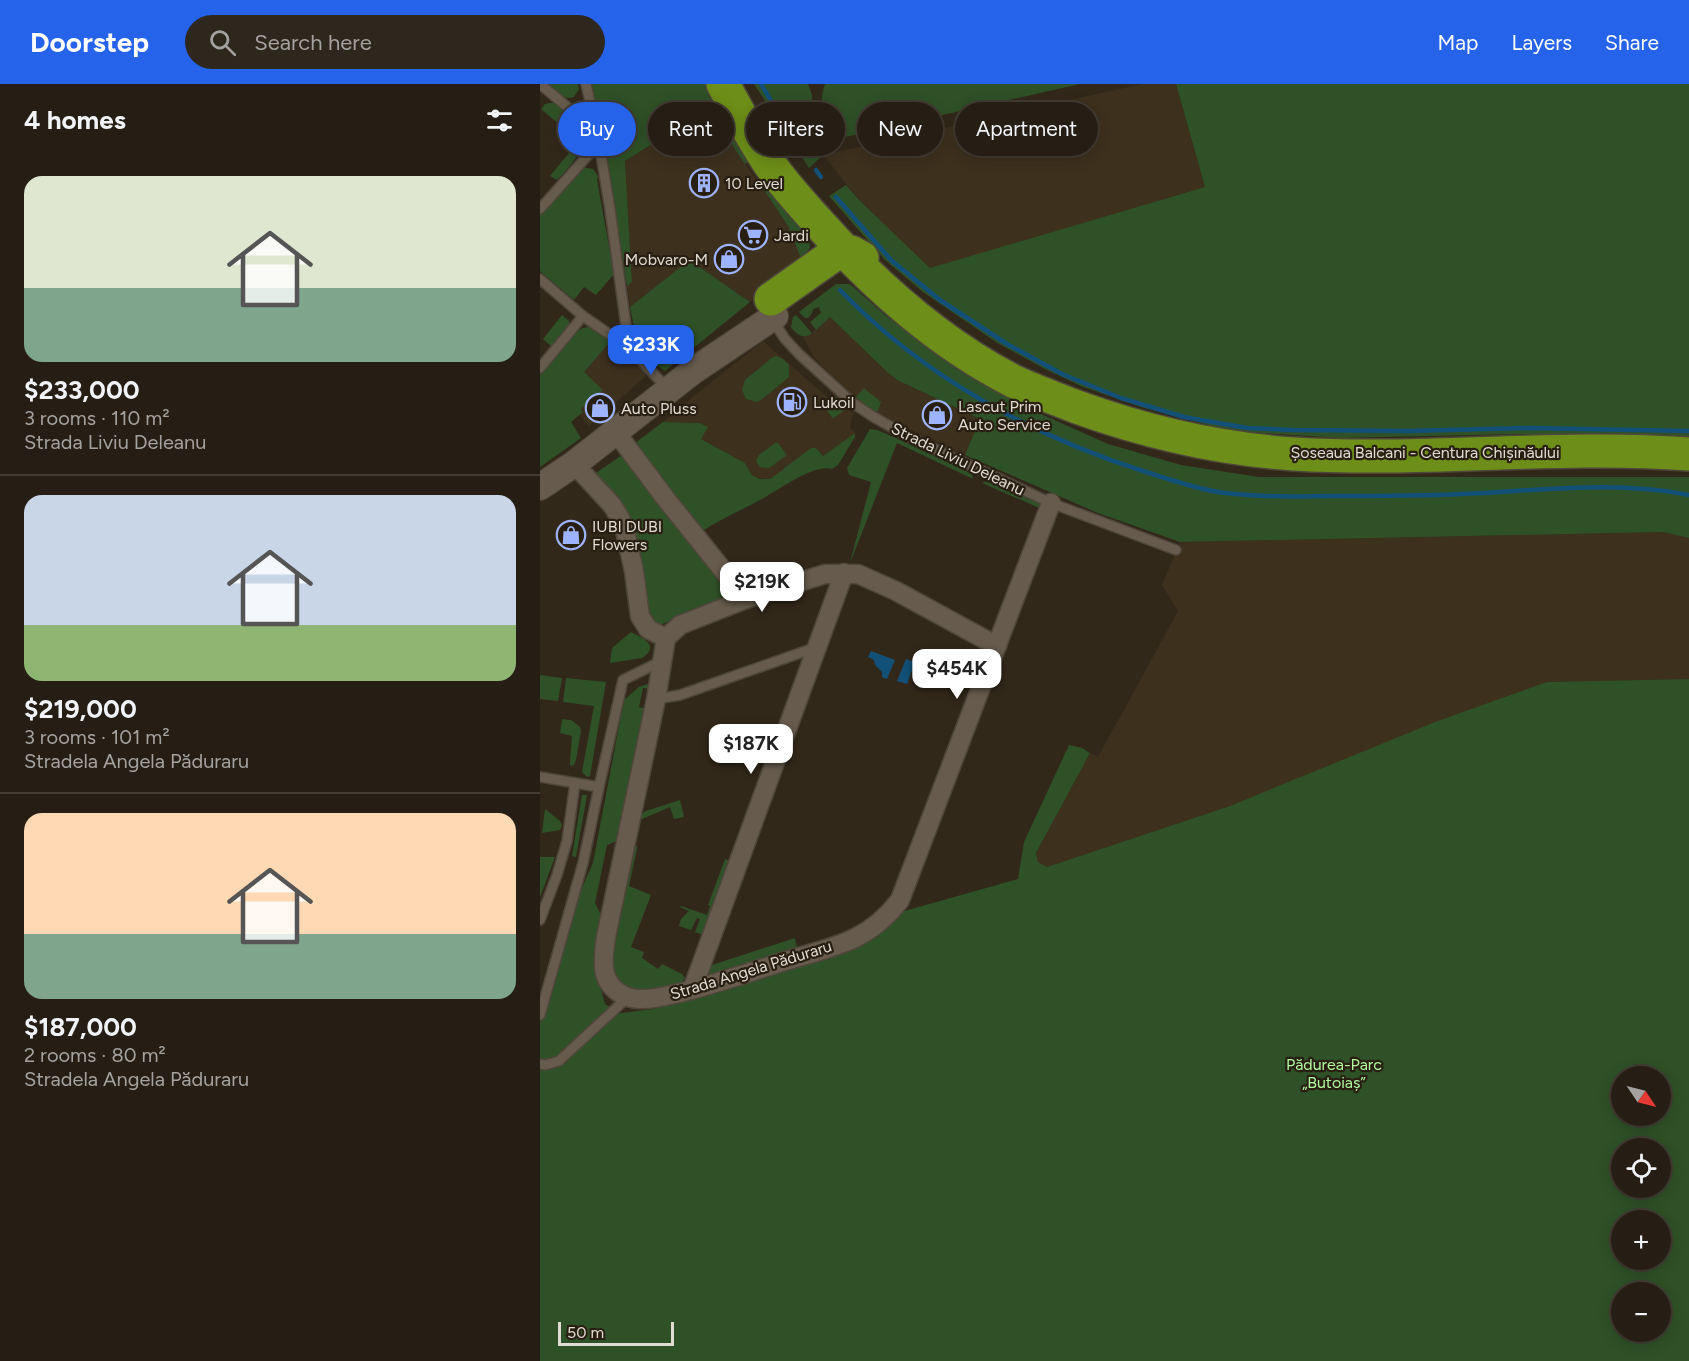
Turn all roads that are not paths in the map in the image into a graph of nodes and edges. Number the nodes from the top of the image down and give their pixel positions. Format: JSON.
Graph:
{"nodes":[{"id":1,"x":540,"y":84,"type":"edge"},
{"id":2,"x":586,"y":84,"type":"edge"},
{"id":3,"x":716,"y":84,"type":"edge"},
{"id":4,"x":723,"y":84,"type":"edge"},
{"id":5,"x":732,"y":84,"type":"edge"},
{"id":6,"x":741,"y":84,"type":"edge"},
{"id":7,"x":561,"y":102,"type":"edge"},
{"id":8,"x":590,"y":102,"type":"edge"},
{"id":9,"x":587,"y":156,"type":"edge"},
{"id":10,"x":601,"y":156,"type":"edge"},
{"id":11,"x":540,"y":209,"type":"edge"},
{"id":12,"x":840,"y":251,"type":"junction"},
{"id":13,"x":540,"y":279,"type":"edge"},
{"id":14,"x":770,"y":309,"type":"junction"},
{"id":15,"x":583,"y":316,"type":"junction"},
{"id":16,"x":629,"y":348,"type":"junction"},
{"id":17,"x":540,"y":368,"type":"edge"},
{"id":18,"x":669,"y":390,"type":"junction"},
{"id":19,"x":1060,"y":400,"type":"junction"},
{"id":20,"x":615,"y":431,"type":"junction"},
{"id":21,"x":1689,"y":454,"type":"edge"},
{"id":22,"x":574,"y":464,"type":"junction"},
{"id":23,"x":540,"y":487,"type":"edge"},
{"id":24,"x":1051,"y":503,"type":"junction"},
{"id":25,"x":1176,"y":550,"type":"dead end"},
{"id":26,"x":844,"y":573,"type":"junction"},
{"id":27,"x":746,"y":599,"type":"junction"},
{"id":28,"x":666,"y":638,"type":"junction"},
{"id":29,"x":997,"y":646,"type":"junction"},
{"id":30,"x":817,"y":647,"type":"junction"},
{"id":31,"x":662,"y":661,"type":"junction"},
{"id":32,"x":656,"y":699,"type":"junction"},
{"id":33,"x":540,"y":777,"type":"edge"},
{"id":34,"x":575,"y":783,"type":"junction"},
{"id":35,"x":599,"y":787,"type":"junction"},
{"id":36,"x":544,"y":896,"type":"edge"},
{"id":37,"x":540,"y":920,"type":"edge"},
{"id":38,"x":692,"y":990,"type":"junction"},
{"id":39,"x":628,"y":997,"type":"junction"},
{"id":40,"x":542,"y":1000,"type":"edge"},
{"id":41,"x":540,"y":1015,"type":"edge"},
{"id":42,"x":540,"y":1064,"type":"edge"}],
"edges":[{"from":1,"to":7,"type":"lane"},
{"from":2,"to":8,"type":"lane"},
{"from":3,"to":14,"type":"highway"},
{"from":4,"to":12,"type":"highway"},
{"from":5,"to":12,"type":"highway"},
{"from":6,"to":19,"type":"highway","name":"Șoseaua Balcani - Centura Chișinăului"},
{"from":9,"to":11,"type":"lane"},
{"from":10,"to":16,"type":"lane"},
{"from":12,"to":14,"type":"highway"},
{"from":12,"to":19,"type":"highway"},
{"from":13,"to":15,"type":"lane"},
{"from":14,"to":18,"type":"main road"},
{"from":14,"to":19,"type":"highway"},
{"from":14,"to":24,"type":"lane","name":"Strada Liviu Deleanu"},
{"from":15,"to":16,"type":"lane"},
{"from":15,"to":17,"type":"lane"},
{"from":16,"to":18,"type":"lane"},
{"from":18,"to":20,"type":"main road"},
{"from":19,"to":21,"type":"highway","name":"Șoseaua Balcani - Centura Chișinăului"},
{"from":20,"to":22,"type":"main road"},
{"from":20,"to":27,"type":"street"},
{"from":22,"to":23,"type":"main road"},
{"from":22,"to":28,"type":"street"},
{"from":24,"to":25,"type":"lane","name":"Strada Liviu Deleanu"},
{"from":24,"to":29,"type":"street","name":"Strada Angela Păduraru"},
{"from":26,"to":27,"type":"street"},
{"from":26,"to":29,"type":"street"},
{"from":26,"to":30,"type":"street"},
{"from":27,"to":28,"type":"street"},
{"from":28,"to":31,"type":"street"},
{"from":29,"to":38,"type":"street","name":"Strada Angela Păduraru"},
{"from":30,"to":32,"type":"lane"},
{"from":30,"to":38,"type":"street"},
{"from":31,"to":32,"type":"street"},
{"from":31,"to":35,"type":"lane"},
{"from":32,"to":39,"type":"street"},
{"from":33,"to":34,"type":"lane"},
{"from":34,"to":35,"type":"lane"},
{"from":34,"to":36,"type":"lane"},
{"from":35,"to":40,"type":"lane"},
{"from":36,"to":37,"type":"lane"},
{"from":38,"to":39,"type":"street","name":"Strada Angela Păduraru"},
{"from":39,"to":42,"type":"lane"},
{"from":40,"to":41,"type":"lane"}]}
